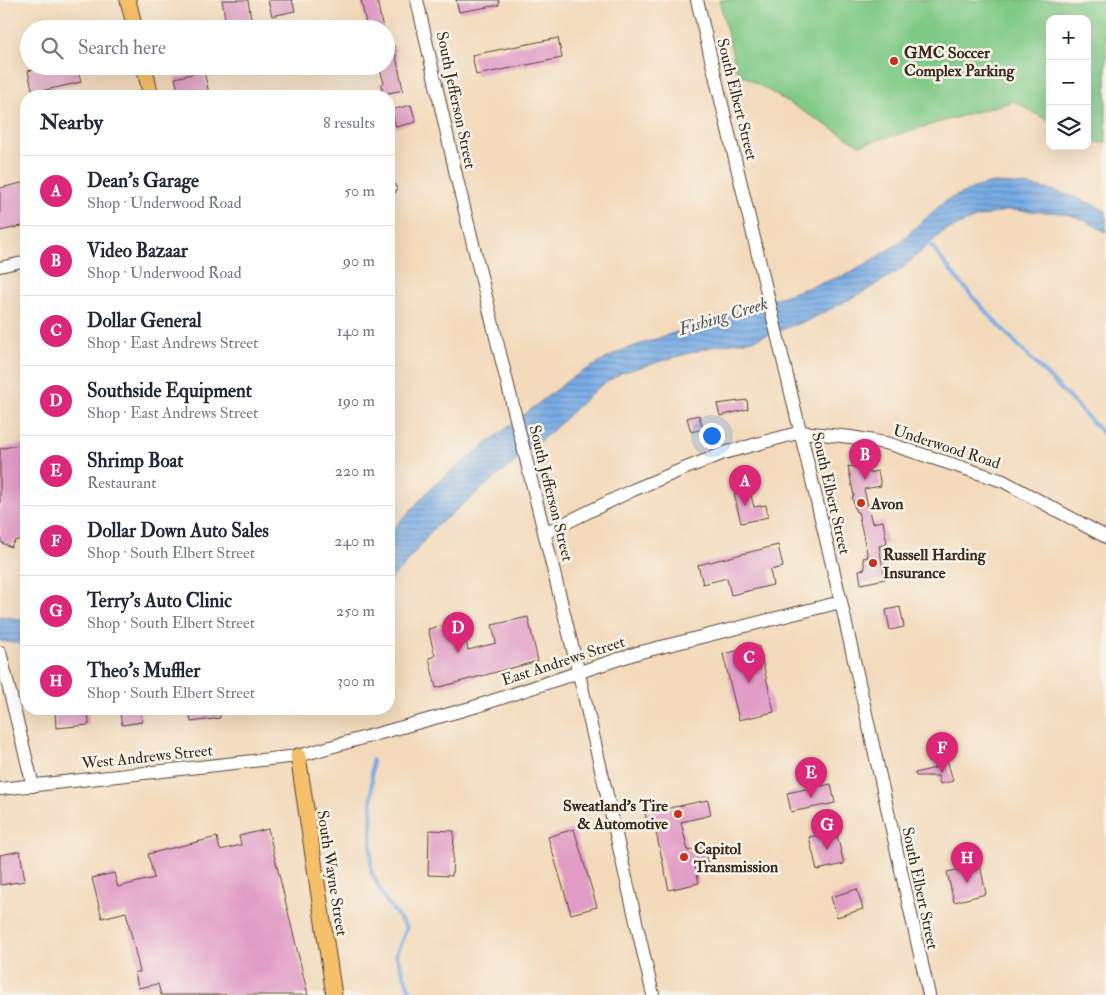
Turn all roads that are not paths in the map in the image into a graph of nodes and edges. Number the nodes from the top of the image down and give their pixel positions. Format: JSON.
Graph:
{"nodes":[{"id":1,"x":128,"y":0,"type":"edge"},
{"id":2,"x":417,"y":0,"type":"edge"},
{"id":3,"x":697,"y":0,"type":"edge"},
{"id":4,"x":133,"y":20,"type":"edge"},
{"id":5,"x":146,"y":75,"type":"edge"},
{"id":6,"x":150,"y":90,"type":"edge"},
{"id":7,"x":20,"y":262,"type":"edge"},
{"id":8,"x":0,"y":267,"type":"edge"},
{"id":9,"x":801,"y":432,"type":"junction"},
{"id":10,"x":545,"y":533,"type":"junction"},
{"id":11,"x":1106,"y":537,"type":"edge"},
{"id":12,"x":841,"y":602,"type":"junction"},
{"id":13,"x":0,"y":652,"type":"edge"},
{"id":14,"x":579,"y":674,"type":"junction"},
{"id":15,"x":298,"y":756,"type":"junction"},
{"id":16,"x":33,"y":786,"type":"junction"},
{"id":17,"x":0,"y":790,"type":"edge"},
{"id":18,"x":334,"y":995,"type":"edge"},
{"id":19,"x":653,"y":995,"type":"edge"},
{"id":20,"x":929,"y":995,"type":"edge"}],
"edges":[{"from":1,"to":4,"type":"main road"},
{"from":2,"to":10,"type":"street","name":"South Jefferson Street"},
{"from":3,"to":9,"type":"street","name":"South Elbert Street"},
{"from":5,"to":6,"type":"main road"},
{"from":7,"to":8,"type":"street"},
{"from":9,"to":10,"type":"street","name":"Underwood Road"},
{"from":9,"to":11,"type":"street","name":"Underwood Road"},
{"from":9,"to":12,"type":"street","name":"South Elbert Street"},
{"from":10,"to":14,"type":"street","name":"South Jefferson Street"},
{"from":12,"to":14,"type":"street","name":"East Andrews Street"},
{"from":12,"to":20,"type":"street","name":"South Elbert Street"},
{"from":13,"to":16,"type":"street"},
{"from":14,"to":15,"type":"street","name":"East Andrews Street"},
{"from":14,"to":19,"type":"street","name":"South Jefferson Street"},
{"from":15,"to":16,"type":"street","name":"West Andrews Street"},
{"from":15,"to":18,"type":"main road","name":"South Wayne Street"},
{"from":16,"to":17,"type":"street","name":"West Andrews Street"}]}
